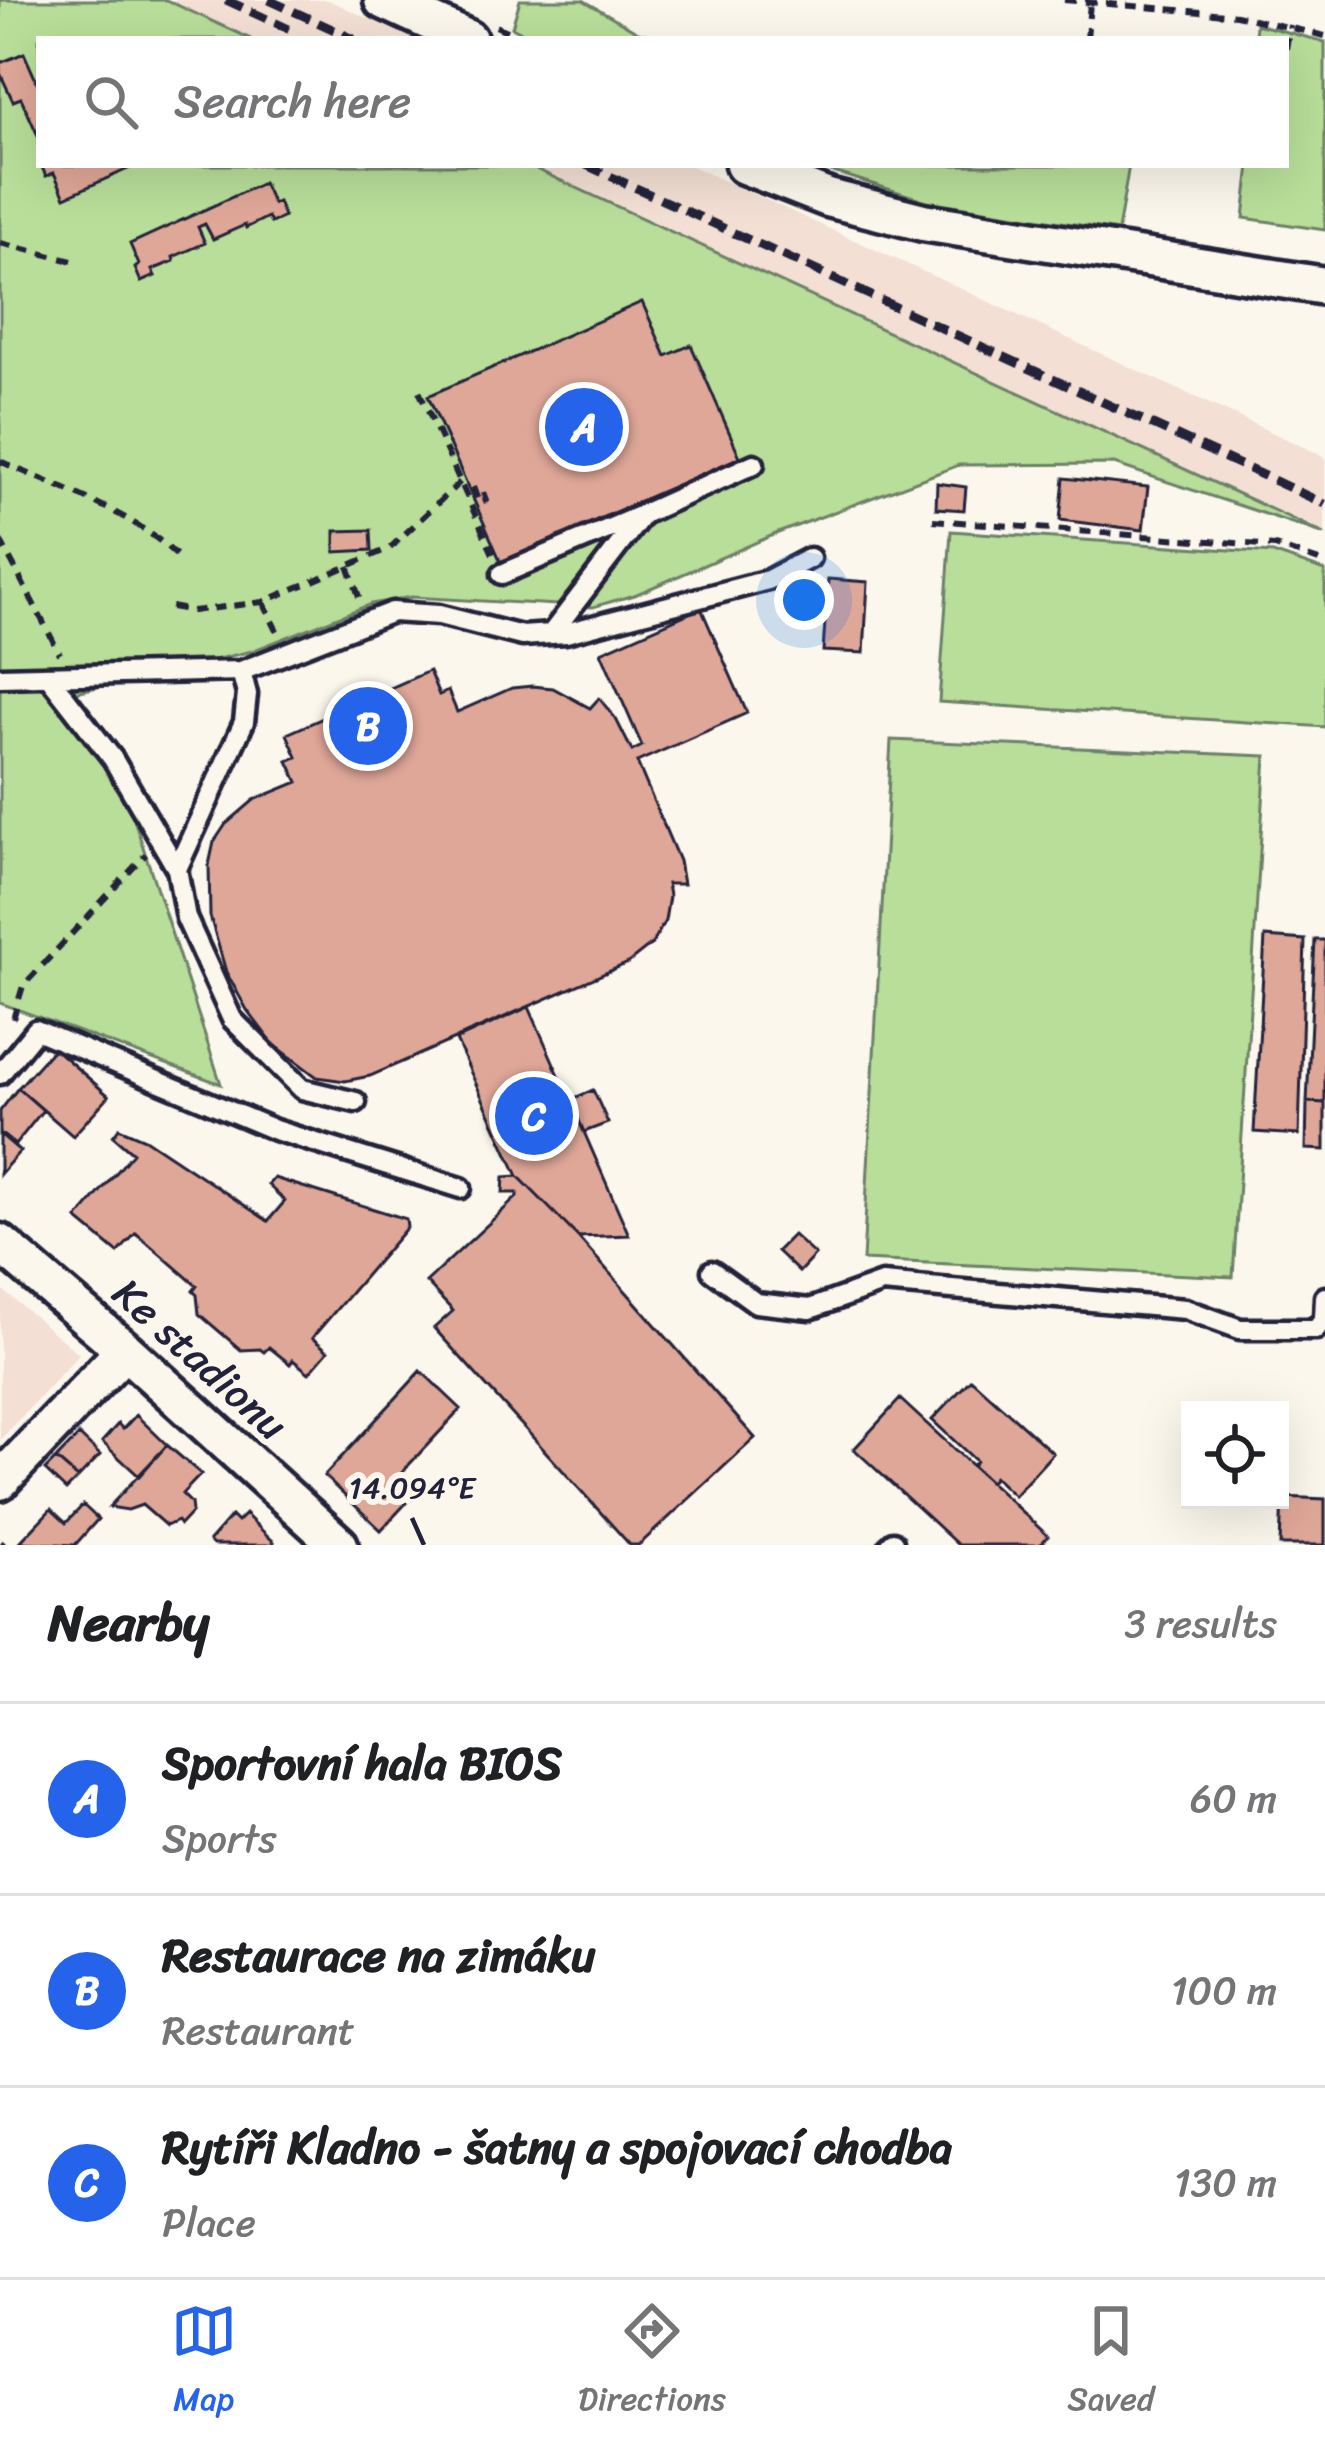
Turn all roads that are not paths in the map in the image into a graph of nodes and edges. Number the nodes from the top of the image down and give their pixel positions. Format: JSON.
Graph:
{"nodes":[{"id":1,"x":383,"y":0,"type":"edge"},
{"id":2,"x":461,"y":36,"type":"edge"},
{"id":3,"x":752,"y":168,"type":"edge"},
{"id":4,"x":1325,"y":286,"type":"edge"},
{"id":5,"x":754,"y":464,"type":"dead end"},
{"id":6,"x":643,"y":514,"type":"junction"},
{"id":7,"x":810,"y":558,"type":"dead end"},
{"id":8,"x":502,"y":574,"type":"road end"},
{"id":9,"x":551,"y":634,"type":"junction"},
{"id":10,"x":241,"y":671,"type":"junction"},
{"id":11,"x":0,"y":676,"type":"edge"},
{"id":12,"x":50,"y":678,"type":"junction"},
{"id":13,"x":177,"y":869,"type":"junction"},
{"id":14,"x":0,"y":1074,"type":"edge"},
{"id":15,"x":356,"y":1102,"type":"dead end"},
{"id":16,"x":461,"y":1188,"type":"dead end"},
{"id":17,"x":0,"y":1243,"type":"edge"},
{"id":18,"x":712,"y":1271,"type":"dead end"},
{"id":19,"x":1325,"y":1297,"type":"edge"},
{"id":20,"x":125,"y":1350,"type":"junction"},
{"id":21,"x":0,"y":1481,"type":"edge"},
{"id":22,"x":339,"y":1545,"type":"edge"}],
"edges":[{"from":1,"to":2,"type":"street"},
{"from":3,"to":4,"type":"street"},
{"from":5,"to":6,"type":"lane"},
{"from":6,"to":8,"type":"lane"},
{"from":6,"to":9,"type":"lane"},
{"from":7,"to":9,"type":"lane"},
{"from":9,"to":10,"type":"lane"},
{"from":10,"to":12,"type":"lane"},
{"from":10,"to":13,"type":"lane"},
{"from":11,"to":12,"type":"lane"},
{"from":12,"to":13,"type":"lane"},
{"from":13,"to":15,"type":"lane"},
{"from":14,"to":16,"type":"lane"},
{"from":17,"to":20,"type":"street","name":"Ke stadionu"},
{"from":18,"to":19,"type":"lane"},
{"from":20,"to":21,"type":"street"},
{"from":20,"to":22,"type":"street","name":"Ke stadionu"}]}
